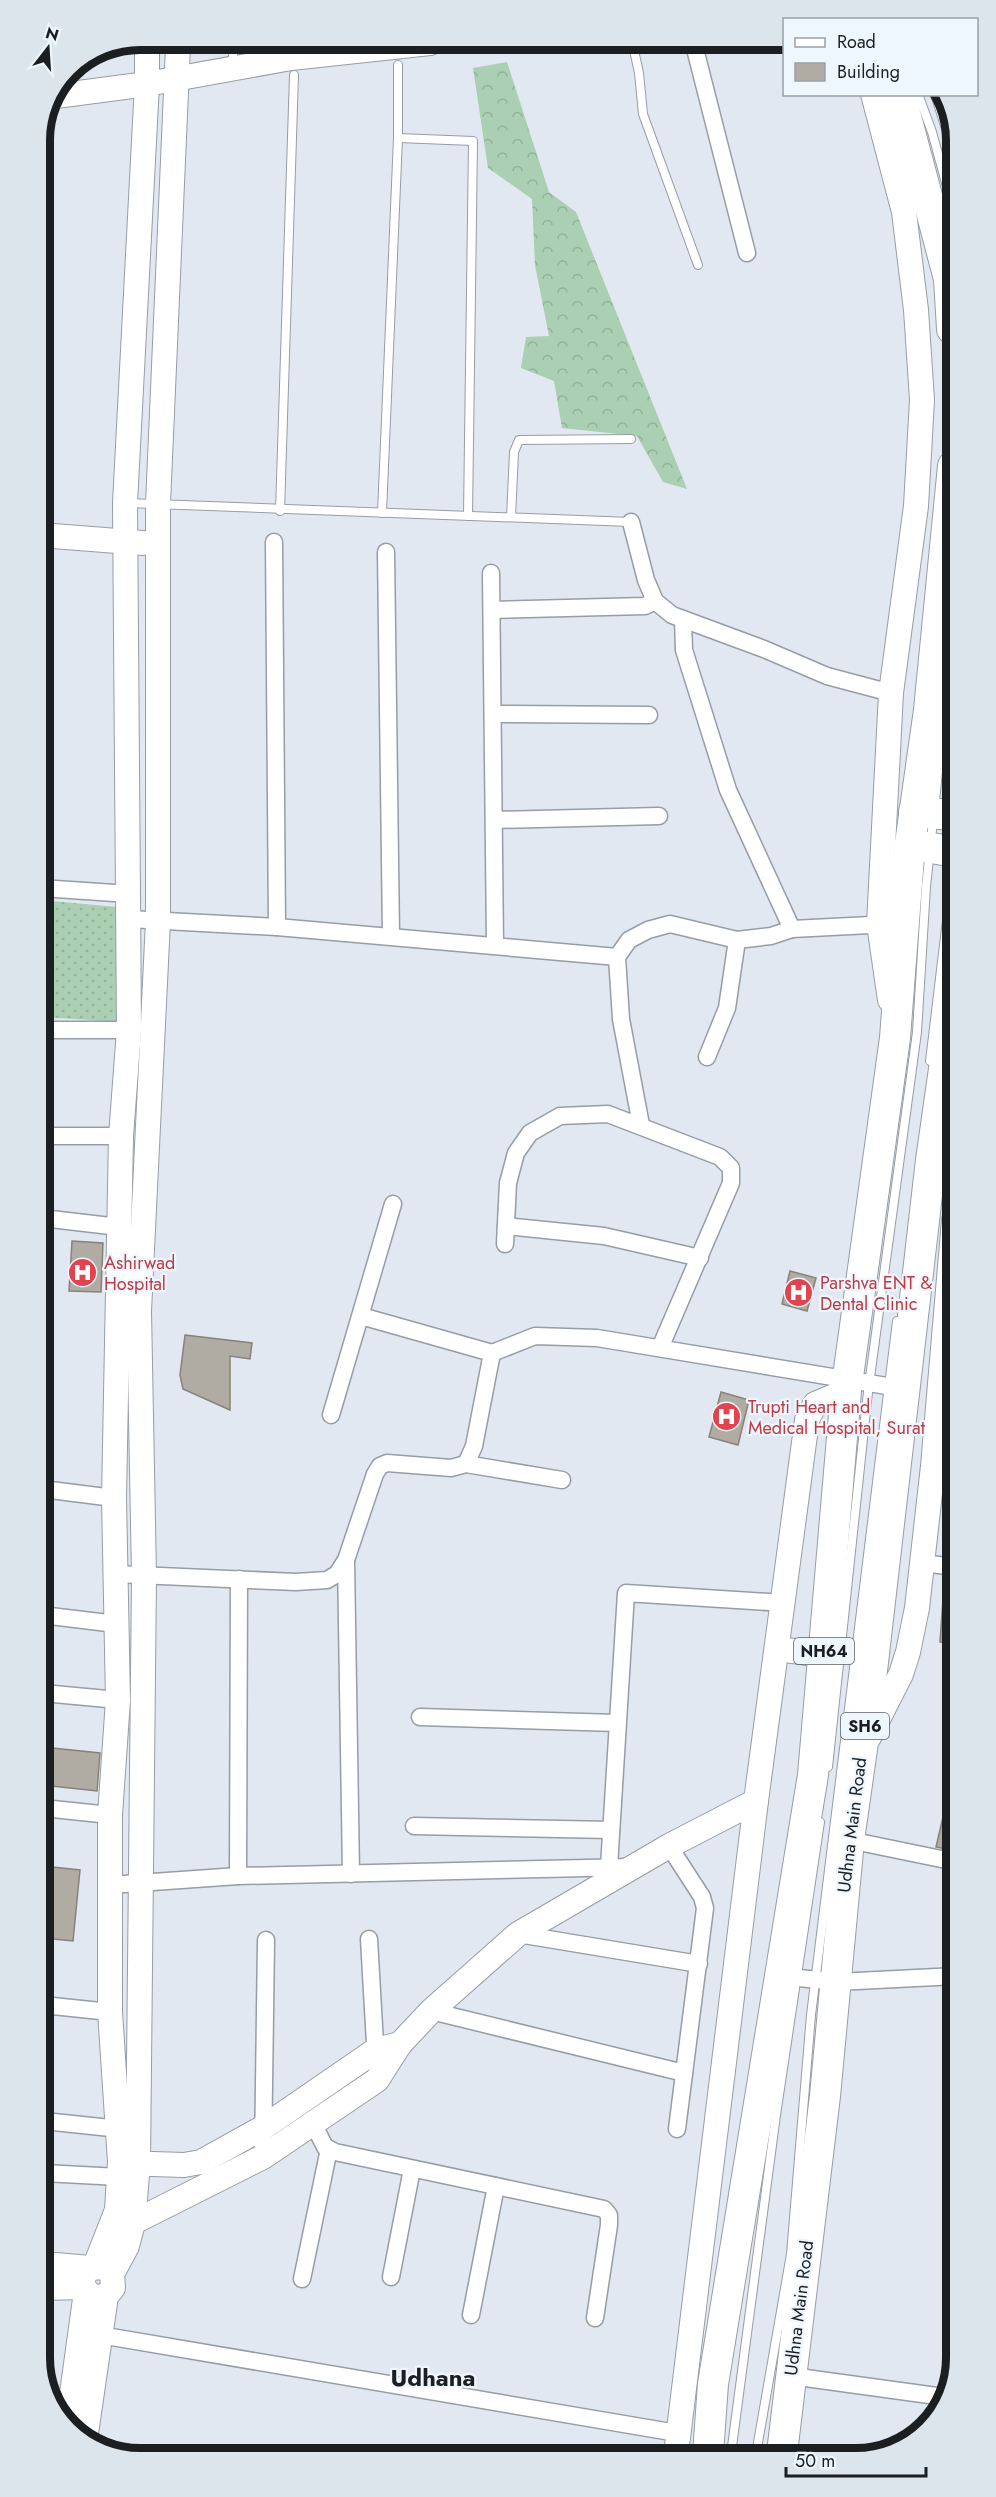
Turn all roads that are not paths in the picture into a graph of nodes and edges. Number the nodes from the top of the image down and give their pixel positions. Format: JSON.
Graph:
{"nodes":[{"id":1,"x":147,"y":50,"type":"edge"},
{"id":2,"x":178,"y":50,"type":"edge"},
{"id":3,"x":365,"y":50,"type":"edge"},
{"id":4,"x":634,"y":50,"type":"edge"},
{"id":5,"x":695,"y":50,"type":"edge"},
{"id":6,"x":233,"y":57,"type":"edge"},
{"id":7,"x":398,"y":65,"type":"dead end"},
{"id":8,"x":294,"y":75,"type":"dead end"},
{"id":9,"x":178,"y":79,"type":"junction"},
{"id":10,"x":147,"y":84,"type":"junction"},
{"id":11,"x":62,"y":95,"type":"edge"},
{"id":12,"x":874,"y":96,"type":"edge"},
{"id":13,"x":901,"y":96,"type":"edge"},
{"id":14,"x":919,"y":96,"type":"edge"},
{"id":15,"x":939,"y":104,"type":"edge"},
{"id":16,"x":946,"y":128,"type":"edge"},
{"id":17,"x":398,"y":138,"type":"junction"},
{"id":18,"x":946,"y":183,"type":"edge"},
{"id":19,"x":747,"y":253,"type":"dead end"},
{"id":20,"x":698,"y":265,"type":"dead end"},
{"id":21,"x":946,"y":268,"type":"edge"},
{"id":22,"x":631,"y":439,"type":"dead end"},
{"id":23,"x":125,"y":503,"type":"junction"},
{"id":24,"x":158,"y":504,"type":"junction"},
{"id":25,"x":280,"y":511,"type":"junction"},
{"id":26,"x":382,"y":513,"type":"junction"},
{"id":27,"x":468,"y":516,"type":"junction"},
{"id":28,"x":511,"y":517,"type":"junction"},
{"id":29,"x":632,"y":522,"type":"joint"},
{"id":30,"x":50,"y":537,"type":"edge"},
{"id":31,"x":946,"y":537,"type":"edge"},
{"id":32,"x":274,"y":542,"type":"dead end"},
{"id":33,"x":157,"y":543,"type":"junction"},
{"id":34,"x":127,"y":544,"type":"junction"},
{"id":35,"x":386,"y":552,"type":"dead end"},
{"id":36,"x":491,"y":573,"type":"dead end"},
{"id":37,"x":656,"y":601,"type":"junction"},
{"id":38,"x":492,"y":610,"type":"junction"},
{"id":39,"x":683,"y":619,"type":"junction"},
{"id":40,"x":891,"y":693,"type":"junction"},
{"id":41,"x":946,"y":696,"type":"edge"},
{"id":42,"x":493,"y":714,"type":"junction"},
{"id":43,"x":648,"y":715,"type":"dead end"},
{"id":44,"x":934,"y":813,"type":"edge"},
{"id":45,"x":658,"y":816,"type":"dead end"},
{"id":46,"x":494,"y":820,"type":"junction"},
{"id":47,"x":937,"y":851,"type":"edge"},
{"id":48,"x":50,"y":889,"type":"edge"},
{"id":49,"x":129,"y":894,"type":"junction"},
{"id":50,"x":129,"y":919,"type":"junction"},
{"id":51,"x":158,"y":921,"type":"junction"},
{"id":52,"x":892,"y":924,"type":"junction"},
{"id":53,"x":277,"y":927,"type":"junction"},
{"id":54,"x":792,"y":929,"type":"junction"},
{"id":55,"x":391,"y":936,"type":"junction"},
{"id":56,"x":737,"y":940,"type":"junction"},
{"id":57,"x":495,"y":945,"type":"junction"},
{"id":58,"x":617,"y":957,"type":"junction"},
{"id":59,"x":50,"y":1030,"type":"edge"},
{"id":60,"x":129,"y":1030,"type":"junction"},
{"id":61,"x":707,"y":1057,"type":"dead end"},
{"id":62,"x":930,"y":1066,"type":"dead end"},
{"id":63,"x":641,"y":1125,"type":"junction"},
{"id":64,"x":945,"y":1127,"type":"edge"},
{"id":65,"x":50,"y":1136,"type":"edge"},
{"id":66,"x":121,"y":1136,"type":"junction"},
{"id":67,"x":931,"y":1160,"type":"junction"},
{"id":68,"x":946,"y":1174,"type":"edge"},
{"id":69,"x":393,"y":1204,"type":"dead end"},
{"id":70,"x":50,"y":1219,"type":"edge"},
{"id":71,"x":506,"y":1226,"type":"junction"},
{"id":72,"x":119,"y":1227,"type":"junction"},
{"id":73,"x":506,"y":1244,"type":"dead end"},
{"id":74,"x":700,"y":1258,"type":"junction"},
{"id":75,"x":361,"y":1316,"type":"junction"},
{"id":76,"x":898,"y":1316,"type":"dead end"},
{"id":77,"x":660,"y":1348,"type":"junction"},
{"id":78,"x":492,"y":1353,"type":"junction"},
{"id":79,"x":854,"y":1384,"type":"junction"},
{"id":80,"x":897,"y":1388,"type":"junction"},
{"id":81,"x":331,"y":1414,"type":"dead end"},
{"id":82,"x":946,"y":1418,"type":"edge"},
{"id":83,"x":466,"y":1464,"type":"junction"},
{"id":84,"x":944,"y":1467,"type":"edge"},
{"id":85,"x":562,"y":1480,"type":"dead end"},
{"id":86,"x":50,"y":1490,"type":"edge"},
{"id":87,"x":114,"y":1497,"type":"junction"},
{"id":88,"x":346,"y":1560,"type":"junction"},
{"id":89,"x":922,"y":1563,"type":"junction"},
{"id":90,"x":946,"y":1566,"type":"edge"},
{"id":91,"x":116,"y":1574,"type":"junction"},
{"id":92,"x":144,"y":1576,"type":"junction"},
{"id":93,"x":239,"y":1579,"type":"junction"},
{"id":94,"x":784,"y":1603,"type":"junction"},
{"id":95,"x":50,"y":1616,"type":"edge"},
{"id":96,"x":116,"y":1624,"type":"junction"},
{"id":97,"x":778,"y":1649,"type":"junction"},
{"id":98,"x":823,"y":1655,"type":"junction"},
{"id":99,"x":50,"y":1694,"type":"edge"},
{"id":100,"x":118,"y":1700,"type":"junction"},
{"id":101,"x":420,"y":1717,"type":"dead end"},
{"id":102,"x":617,"y":1723,"type":"junction"},
{"id":103,"x":862,"y":1749,"type":"junction"},
{"id":104,"x":828,"y":1773,"type":"dead end"},
{"id":105,"x":756,"y":1801,"type":"junction"},
{"id":106,"x":50,"y":1809,"type":"edge"},
{"id":107,"x":111,"y":1815,"type":"junction"},
{"id":108,"x":821,"y":1816,"type":"dead end"},
{"id":109,"x":414,"y":1826,"type":"dead end"},
{"id":110,"x":611,"y":1830,"type":"junction"},
{"id":111,"x":849,"y":1840,"type":"junction"},
{"id":112,"x":669,"y":1846,"type":"junction"},
{"id":113,"x":946,"y":1860,"type":"edge"},
{"id":114,"x":634,"y":1866,"type":"junction"},
{"id":115,"x":609,"y":1867,"type":"junction"},
{"id":116,"x":351,"y":1874,"type":"junction"},
{"id":117,"x":238,"y":1876,"type":"junction"},
{"id":118,"x":141,"y":1883,"type":"junction"},
{"id":119,"x":110,"y":1885,"type":"junction"},
{"id":120,"x":518,"y":1934,"type":"junction"},
{"id":121,"x":369,"y":1939,"type":"dead end"},
{"id":122,"x":266,"y":1940,"type":"dead end"},
{"id":123,"x":699,"y":1964,"type":"junction"},
{"id":124,"x":946,"y":1976,"type":"edge"},
{"id":125,"x":788,"y":1978,"type":"junction"},
{"id":126,"x":826,"y":1981,"type":"junction"},
{"id":127,"x":50,"y":2006,"type":"edge"},
{"id":128,"x":431,"y":2011,"type":"junction"},
{"id":129,"x":110,"y":2012,"type":"junction"},
{"id":130,"x":400,"y":2044,"type":"junction"},
{"id":131,"x":376,"y":2050,"type":"junction"},
{"id":132,"x":684,"y":2073,"type":"junction"},
{"id":133,"x":377,"y":2080,"type":"junction"},
{"id":134,"x":50,"y":2122,"type":"edge"},
{"id":135,"x":314,"y":2125,"type":"junction"},
{"id":136,"x":264,"y":2127,"type":"junction"},
{"id":137,"x":120,"y":2129,"type":"junction"},
{"id":138,"x":677,"y":2129,"type":"dead end"},
{"id":139,"x":329,"y":2149,"type":"junction"},
{"id":140,"x":263,"y":2157,"type":"junction"},
{"id":141,"x":126,"y":2168,"type":"junction"},
{"id":142,"x":412,"y":2169,"type":"junction"},
{"id":143,"x":50,"y":2173,"type":"edge"},
{"id":144,"x":496,"y":2186,"type":"junction"},
{"id":145,"x":133,"y":2223,"type":"junction"},
{"id":146,"x":109,"y":2234,"type":"junction"},
{"id":147,"x":50,"y":2266,"type":"edge"},
{"id":148,"x":391,"y":2277,"type":"dead end"},
{"id":149,"x":302,"y":2279,"type":"dead end"},
{"id":150,"x":95,"y":2280,"type":"junction"},
{"id":151,"x":50,"y":2287,"type":"edge"},
{"id":152,"x":471,"y":2315,"type":"dead end"},
{"id":153,"x":595,"y":2318,"type":"dead end"},
{"id":154,"x":100,"y":2335,"type":"junction"},
{"id":155,"x":791,"y":2376,"type":"junction"},
{"id":156,"x":937,"y":2396,"type":"edge"},
{"id":157,"x":70,"y":2414,"type":"edge"},
{"id":158,"x":86,"y":2430,"type":"edge"},
{"id":159,"x":676,"y":2443,"type":"edge"},
{"id":160,"x":708,"y":2448,"type":"edge"},
{"id":161,"x":732,"y":2448,"type":"edge"},
{"id":162,"x":757,"y":2448,"type":"edge"},
{"id":163,"x":783,"y":2448,"type":"edge"}],
"edges":[{"from":1,"to":10,"type":"street"},
{"from":2,"to":9,"type":"street"},
{"from":3,"to":6,"type":"street"},
{"from":4,"to":20,"type":"lane"},
{"from":5,"to":19,"type":"street"},
{"from":6,"to":9,"type":"street"},
{"from":7,"to":17,"type":"lane"},
{"from":8,"to":25,"type":"lane"},
{"from":9,"to":10,"type":"street"},
{"from":9,"to":24,"type":"street"},
{"from":10,"to":11,"type":"street"},
{"from":10,"to":23,"type":"street"},
{"from":12,"to":40,"type":"street"},
{"from":13,"to":21,"type":"highway"},
{"from":14,"to":18,"type":"lane"},
{"from":15,"to":16,"type":"lane"},
{"from":17,"to":26,"type":"lane"},
{"from":17,"to":27,"type":"lane"},
{"from":22,"to":28,"type":"lane"},
{"from":23,"to":24,"type":"lane"},
{"from":23,"to":34,"type":"street"},
{"from":24,"to":25,"type":"lane"},
{"from":24,"to":33,"type":"street"},
{"from":25,"to":26,"type":"lane"},
{"from":26,"to":27,"type":"lane"},
{"from":27,"to":28,"type":"lane"},
{"from":28,"to":29,"type":"lane"},
{"from":29,"to":37,"type":"street"},
{"from":30,"to":34,"type":"street"},
{"from":31,"to":44,"type":"highway","number":"NH64"},
{"from":32,"to":53,"type":"street"},
{"from":33,"to":34,"type":"street"},
{"from":33,"to":51,"type":"street"},
{"from":34,"to":49,"type":"street"},
{"from":35,"to":55,"type":"street"},
{"from":36,"to":38,"type":"street"},
{"from":37,"to":38,"type":"street"},
{"from":37,"to":39,"type":"street"},
{"from":38,"to":42,"type":"street"},
{"from":39,"to":40,"type":"street"},
{"from":39,"to":54,"type":"street"},
{"from":40,"to":52,"type":"street"},
{"from":41,"to":44,"type":"lane"},
{"from":42,"to":43,"type":"street"},
{"from":42,"to":46,"type":"street"},
{"from":44,"to":47,"type":"highway","number":"NH64"},
{"from":45,"to":46,"type":"street"},
{"from":46,"to":57,"type":"street"},
{"from":47,"to":52,"type":"highway","number":"NH64"},
{"from":47,"to":62,"type":"lane"},
{"from":47,"to":79,"type":"lane"},
{"from":48,"to":49,"type":"street"},
{"from":49,"to":50,"type":"street"},
{"from":50,"to":51,"type":"street"},
{"from":50,"to":60,"type":"street"},
{"from":51,"to":53,"type":"street"},
{"from":51,"to":92,"type":"street"},
{"from":52,"to":54,"type":"street"},
{"from":52,"to":79,"type":"highway","number":"NH64"},
{"from":53,"to":55,"type":"street"},
{"from":54,"to":56,"type":"street"},
{"from":55,"to":57,"type":"street"},
{"from":56,"to":58,"type":"street"},
{"from":56,"to":61,"type":"street"},
{"from":57,"to":58,"type":"street"},
{"from":58,"to":63,"type":"street"},
{"from":59,"to":60,"type":"street"},
{"from":60,"to":66,"type":"street"},
{"from":63,"to":71,"type":"street"},
{"from":63,"to":74,"type":"street"},
{"from":64,"to":67,"type":"highway","name":"Udhna Main Road","number":"SH6"},
{"from":65,"to":66,"type":"street"},
{"from":66,"to":72,"type":"street"},
{"from":67,"to":68,"type":"main road"},
{"from":67,"to":80,"type":"highway","name":"Udhna Main Road","number":"SH6"},
{"from":69,"to":75,"type":"street"},
{"from":70,"to":72,"type":"street"},
{"from":71,"to":73,"type":"street"},
{"from":71,"to":74,"type":"street"},
{"from":72,"to":87,"type":"street"},
{"from":74,"to":77,"type":"street"},
{"from":75,"to":78,"type":"street"},
{"from":75,"to":81,"type":"street"},
{"from":76,"to":80,"type":"lane"},
{"from":77,"to":78,"type":"street"},
{"from":77,"to":79,"type":"street"},
{"from":78,"to":83,"type":"street"},
{"from":79,"to":80,"type":"street"},
{"from":79,"to":94,"type":"street"},
{"from":79,"to":98,"type":"highway","number":"NH64"},
{"from":79,"to":104,"type":"lane"},
{"from":80,"to":103,"type":"highway","name":"Udhna Main Road","number":"SH6"},
{"from":80,"to":126,"type":"lane"},
{"from":82,"to":84,"type":"street"},
{"from":83,"to":85,"type":"street"},
{"from":83,"to":88,"type":"street"},
{"from":84,"to":89,"type":"street"},
{"from":86,"to":87,"type":"street"},
{"from":87,"to":91,"type":"street"},
{"from":88,"to":93,"type":"street"},
{"from":88,"to":116,"type":"street"},
{"from":89,"to":90,"type":"street"},
{"from":89,"to":103,"type":"street"},
{"from":91,"to":92,"type":"street"},
{"from":91,"to":96,"type":"street"},
{"from":92,"to":93,"type":"street"},
{"from":92,"to":118,"type":"street"},
{"from":93,"to":117,"type":"street"},
{"from":94,"to":97,"type":"street"},
{"from":94,"to":102,"type":"street"},
{"from":95,"to":96,"type":"street"},
{"from":96,"to":100,"type":"street"},
{"from":97,"to":98,"type":"street"},
{"from":97,"to":105,"type":"street"},
{"from":98,"to":125,"type":"highway","number":"NH64"},
{"from":99,"to":100,"type":"street"},
{"from":100,"to":107,"type":"street"},
{"from":101,"to":102,"type":"street"},
{"from":102,"to":110,"type":"street"},
{"from":103,"to":111,"type":"highway","name":"Udhna Main Road","number":"SH6"},
{"from":105,"to":112,"type":"street"},
{"from":105,"to":159,"type":"street"},
{"from":106,"to":107,"type":"street"},
{"from":107,"to":119,"type":"street"},
{"from":108,"to":125,"type":"lane"},
{"from":109,"to":110,"type":"street"},
{"from":110,"to":115,"type":"street"},
{"from":111,"to":113,"type":"street"},
{"from":111,"to":126,"type":"highway","name":"Udhna Main Road","number":"SH6"},
{"from":112,"to":114,"type":"street"},
{"from":112,"to":123,"type":"street"},
{"from":114,"to":115,"type":"street"},
{"from":114,"to":120,"type":"street"},
{"from":115,"to":116,"type":"street"},
{"from":116,"to":117,"type":"street"},
{"from":117,"to":118,"type":"street"},
{"from":118,"to":119,"type":"street"},
{"from":118,"to":141,"type":"street"},
{"from":119,"to":129,"type":"street"},
{"from":120,"to":123,"type":"street"},
{"from":120,"to":128,"type":"street"},
{"from":121,"to":131,"type":"street"},
{"from":122,"to":136,"type":"street"},
{"from":123,"to":132,"type":"street"},
{"from":124,"to":126,"type":"street"},
{"from":125,"to":126,"type":"street"},
{"from":125,"to":160,"type":"highway","number":"NH64"},
{"from":125,"to":161,"type":"lane"},
{"from":126,"to":155,"type":"highway","name":"Udhna Main Road","number":"SH6"},
{"from":126,"to":162,"type":"lane"},
{"from":127,"to":129,"type":"street"},
{"from":128,"to":130,"type":"street"},
{"from":128,"to":132,"type":"street"},
{"from":129,"to":137,"type":"street"},
{"from":130,"to":131,"type":"street"},
{"from":130,"to":133,"type":"street"},
{"from":131,"to":133,"type":"street"},
{"from":131,"to":136,"type":"street"},
{"from":132,"to":138,"type":"street"},
{"from":133,"to":135,"type":"street"},
{"from":134,"to":137,"type":"street"},
{"from":135,"to":139,"type":"street"},
{"from":135,"to":140,"type":"street"},
{"from":136,"to":140,"type":"street"},
{"from":136,"to":141,"type":"street"},
{"from":137,"to":141,"type":"street"},
{"from":139,"to":142,"type":"street"},
{"from":139,"to":149,"type":"street"},
{"from":140,"to":145,"type":"street"},
{"from":141,"to":143,"type":"street"},
{"from":141,"to":145,"type":"street"},
{"from":141,"to":146,"type":"street"},
{"from":142,"to":144,"type":"street"},
{"from":142,"to":148,"type":"street"},
{"from":144,"to":152,"type":"street"},
{"from":144,"to":153,"type":"street"},
{"from":145,"to":146,"type":"street"},
{"from":145,"to":150,"type":"street"},
{"from":146,"to":150,"type":"street"},
{"from":147,"to":150,"type":"street"},
{"from":150,"to":151,"type":"street"},
{"from":150,"to":154,"type":"street"},
{"from":150,"to":157,"type":"street"},
{"from":154,"to":158,"type":"street"},
{"from":154,"to":159,"type":"street"},
{"from":155,"to":156,"type":"street"},
{"from":155,"to":163,"type":"highway","name":"Udhna Main Road","number":"SH6"}]}
